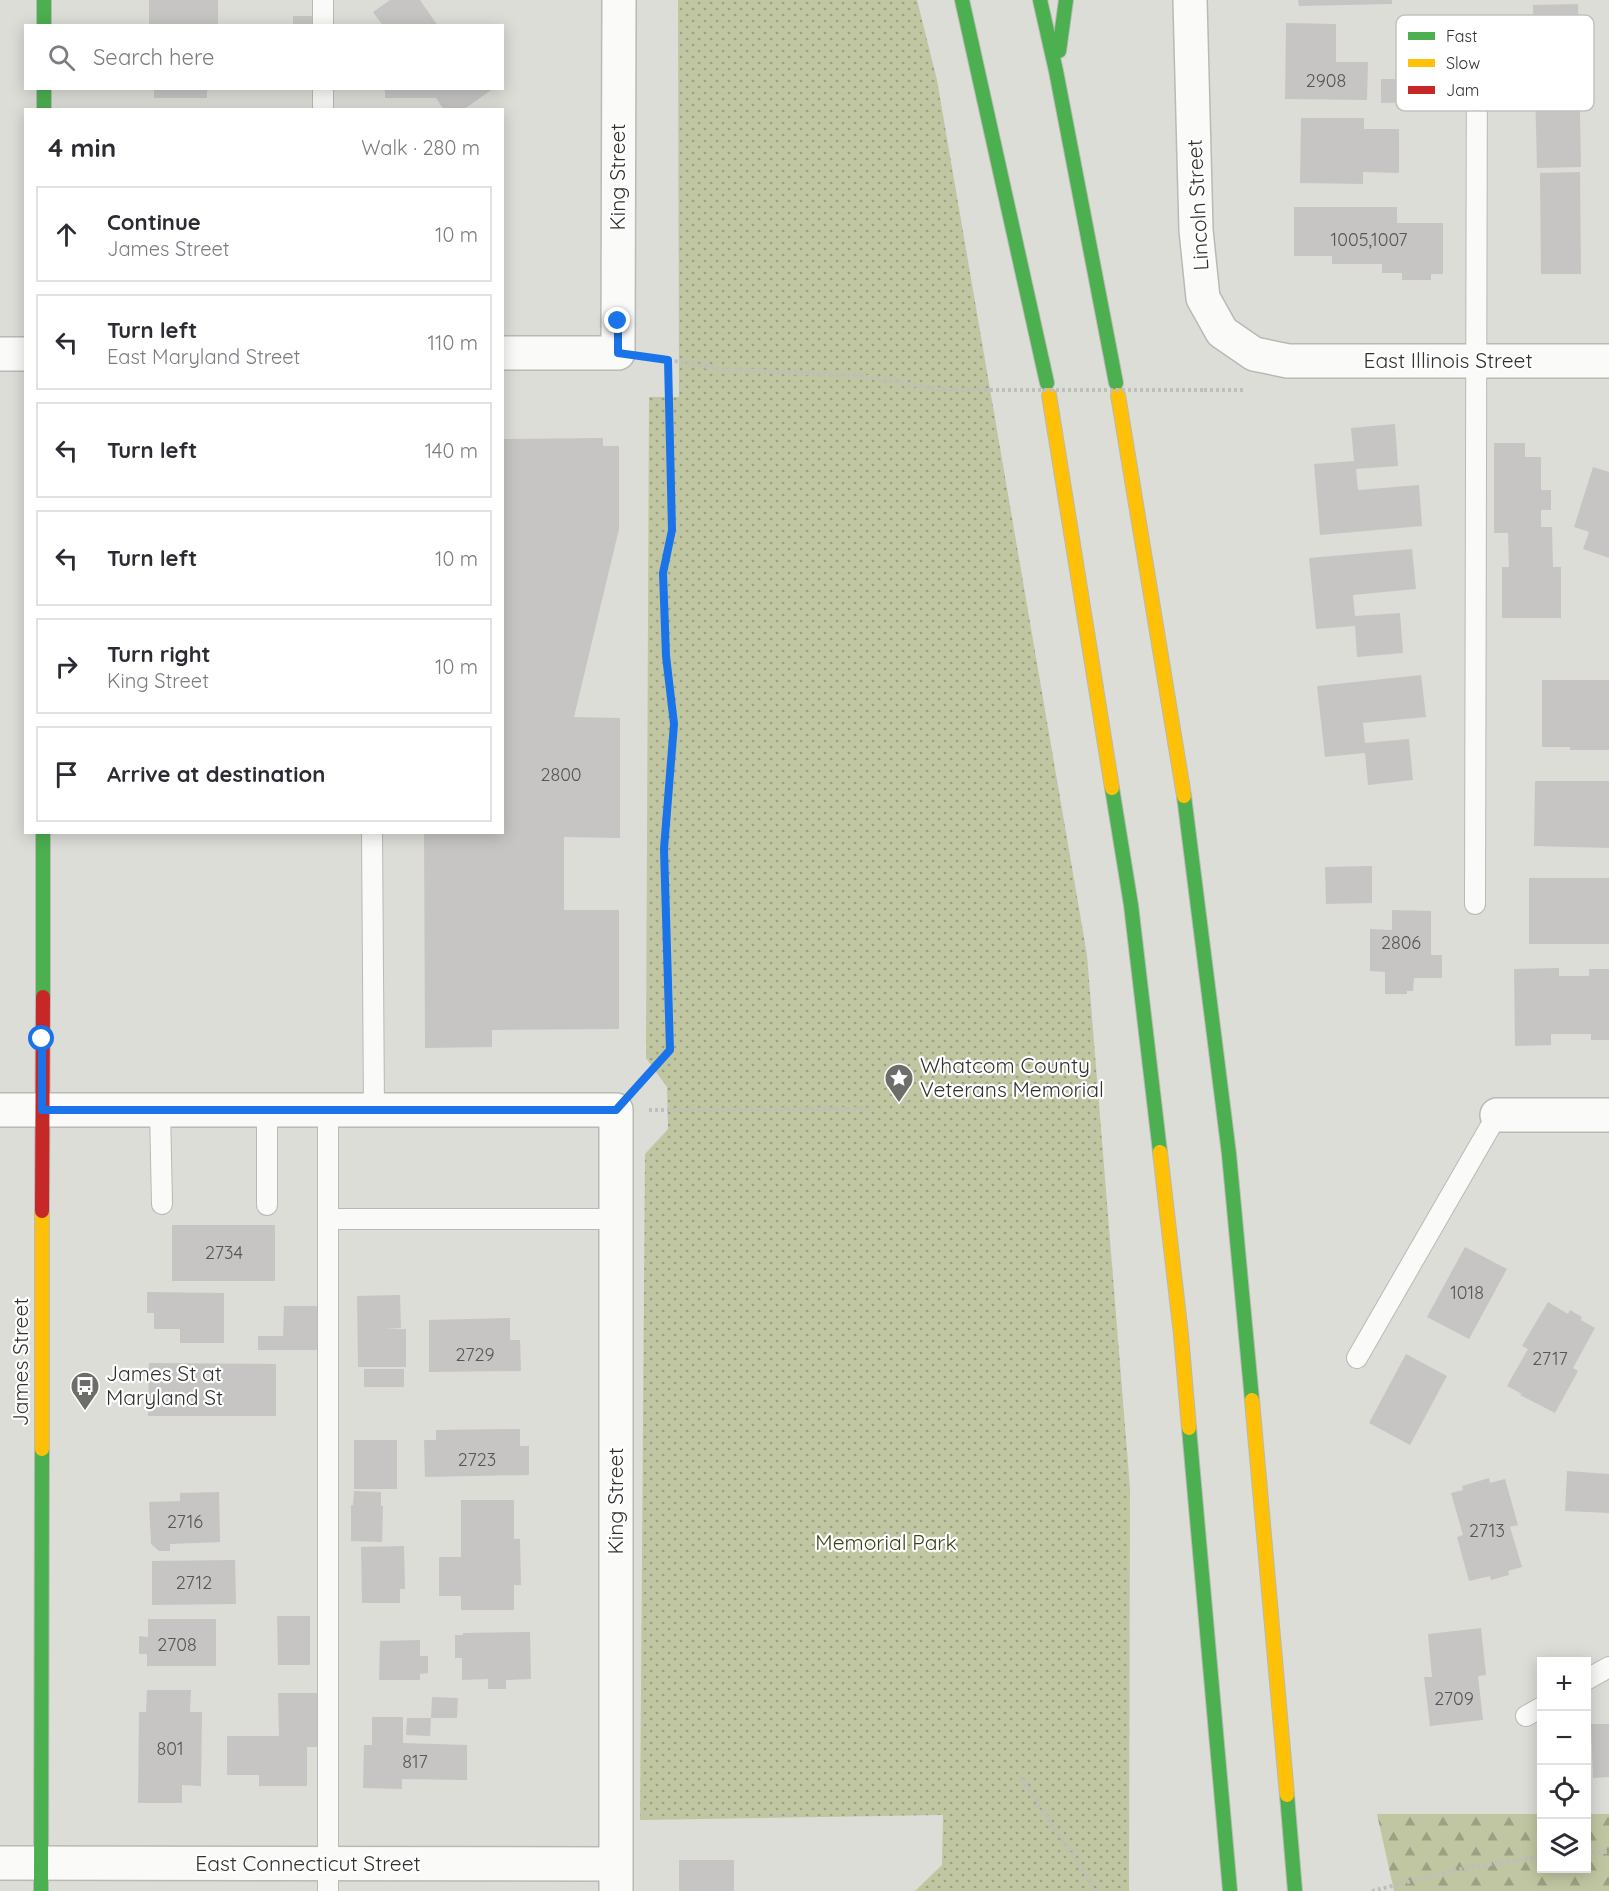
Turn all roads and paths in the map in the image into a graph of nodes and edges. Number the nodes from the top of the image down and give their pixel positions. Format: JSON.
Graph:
{"nodes":[{"id":1,"x":44,"y":0,"type":"edge"},
{"id":2,"x":323,"y":0,"type":"edge"},
{"id":3,"x":619,"y":0,"type":"edge"},
{"id":4,"x":962,"y":0,"type":"edge"},
{"id":5,"x":1040,"y":0,"type":"edge"},
{"id":6,"x":1066,"y":0,"type":"edge"},
{"id":7,"x":1190,"y":0,"type":"edge"},
{"id":8,"x":44,"y":24,"type":"edge"},
{"id":9,"x":323,"y":24,"type":"edge"},
{"id":10,"x":1056,"y":71,"type":"junction"},
{"id":11,"x":44,"y":90,"type":"edge"},
{"id":12,"x":323,"y":90,"type":"edge"},
{"id":13,"x":44,"y":108,"type":"edge"},
{"id":14,"x":323,"y":108,"type":"edge"},
{"id":15,"x":1477,"y":111,"type":"edge"},
{"id":16,"x":504,"y":353,"type":"edge"},
{"id":17,"x":618,"y":353,"type":"junction"},
{"id":18,"x":0,"y":354,"type":"edge"},
{"id":19,"x":24,"y":354,"type":"edge"},
{"id":20,"x":668,"y":360,"type":"junction"},
{"id":21,"x":1288,"y":361,"type":"joint"},
{"id":22,"x":1476,"y":361,"type":"junction"},
{"id":23,"x":1609,"y":361,"type":"edge"},
{"id":24,"x":1204,"y":390,"type":"dead end"},
{"id":25,"x":43,"y":834,"type":"edge"},
{"id":26,"x":372,"y":834,"type":"edge"},
{"id":27,"x":1474,"y":904,"type":"dead end"},
{"id":28,"x":867,"y":1109,"type":"dead end"},
{"id":29,"x":0,"y":1110,"type":"edge"},
{"id":30,"x":42,"y":1110,"type":"junction"},
{"id":31,"x":160,"y":1110,"type":"junction"},
{"id":32,"x":267,"y":1110,"type":"junction"},
{"id":33,"x":328,"y":1110,"type":"junction"},
{"id":34,"x":374,"y":1110,"type":"junction"},
{"id":35,"x":616,"y":1110,"type":"junction"},
{"id":36,"x":1497,"y":1115,"type":"joint"},
{"id":37,"x":1609,"y":1115,"type":"edge"},
{"id":38,"x":162,"y":1204,"type":"dead end"},
{"id":39,"x":267,"y":1205,"type":"dead end"},
{"id":40,"x":328,"y":1219,"type":"junction"},
{"id":41,"x":616,"y":1219,"type":"junction"},
{"id":42,"x":1357,"y":1358,"type":"dead end"},
{"id":43,"x":1609,"y":1667,"type":"edge"},
{"id":44,"x":1591,"y":1678,"type":"edge"},
{"id":45,"x":1022,"y":1779,"type":"dead end"},
{"id":46,"x":1591,"y":1852,"type":"edge"},
{"id":47,"x":1609,"y":1852,"type":"edge"},
{"id":48,"x":1537,"y":1858,"type":"edge"},
{"id":49,"x":0,"y":1863,"type":"edge"},
{"id":50,"x":41,"y":1877,"type":"edge"},
{"id":51,"x":328,"y":1878,"type":"edge"},
{"id":52,"x":616,"y":1878,"type":"edge"},
{"id":53,"x":1097,"y":1891,"type":"edge"},
{"id":54,"x":1230,"y":1891,"type":"edge"},
{"id":55,"x":1295,"y":1891,"type":"edge"},
{"id":56,"x":1372,"y":1891,"type":"edge"}],
"edges":[{"from":1,"to":8,"type":"main road"},
{"from":2,"to":9,"type":"lane"},
{"from":3,"to":17,"type":"street","name":"King Street"},
{"from":4,"to":54,"type":"main road"},
{"from":5,"to":10,"type":"main road"},
{"from":6,"to":10,"type":"main road"},
{"from":7,"to":21,"type":"street","name":"Lincoln Street"},
{"from":10,"to":55,"type":"main road"},
{"from":11,"to":13,"type":"main road"},
{"from":12,"to":14,"type":"lane"},
{"from":15,"to":22,"type":"lane"},
{"from":16,"to":17,"type":"street"},
{"from":17,"to":20,"type":"path"},
{"from":18,"to":19,"type":"street"},
{"from":20,"to":24,"type":"path","bridge":true},
{"from":20,"to":35,"type":"path"},
{"from":21,"to":22,"type":"street","name":"East Illinois Street"},
{"from":22,"to":23,"type":"street","name":"East Illinois Street"},
{"from":22,"to":27,"type":"lane"},
{"from":25,"to":30,"type":"main road","name":"James Street"},
{"from":26,"to":34,"type":"lane"},
{"from":28,"to":35,"type":"path"},
{"from":29,"to":30,"type":"street"},
{"from":30,"to":31,"type":"street"},
{"from":30,"to":50,"type":"main road","name":"James Street"},
{"from":31,"to":32,"type":"street"},
{"from":31,"to":38,"type":"lane"},
{"from":32,"to":33,"type":"street"},
{"from":32,"to":39,"type":"lane"},
{"from":33,"to":34,"type":"street"},
{"from":33,"to":40,"type":"lane"},
{"from":34,"to":35,"type":"street"},
{"from":35,"to":41,"type":"street","name":"King Street"},
{"from":36,"to":37,"type":"street"},
{"from":36,"to":42,"type":"lane"},
{"from":40,"to":41,"type":"lane"},
{"from":40,"to":51,"type":"lane"},
{"from":41,"to":52,"type":"street","name":"King Street"},
{"from":43,"to":44,"type":"lane"},
{"from":45,"to":53,"type":"path"},
{"from":46,"to":47,"type":"path"},
{"from":48,"to":56,"type":"path"},
{"from":49,"to":50,"type":"street","name":"East Connecticut Street"},
{"from":50,"to":51,"type":"street","name":"East Connecticut Street"},
{"from":51,"to":52,"type":"street","name":"East Connecticut Street"}]}
